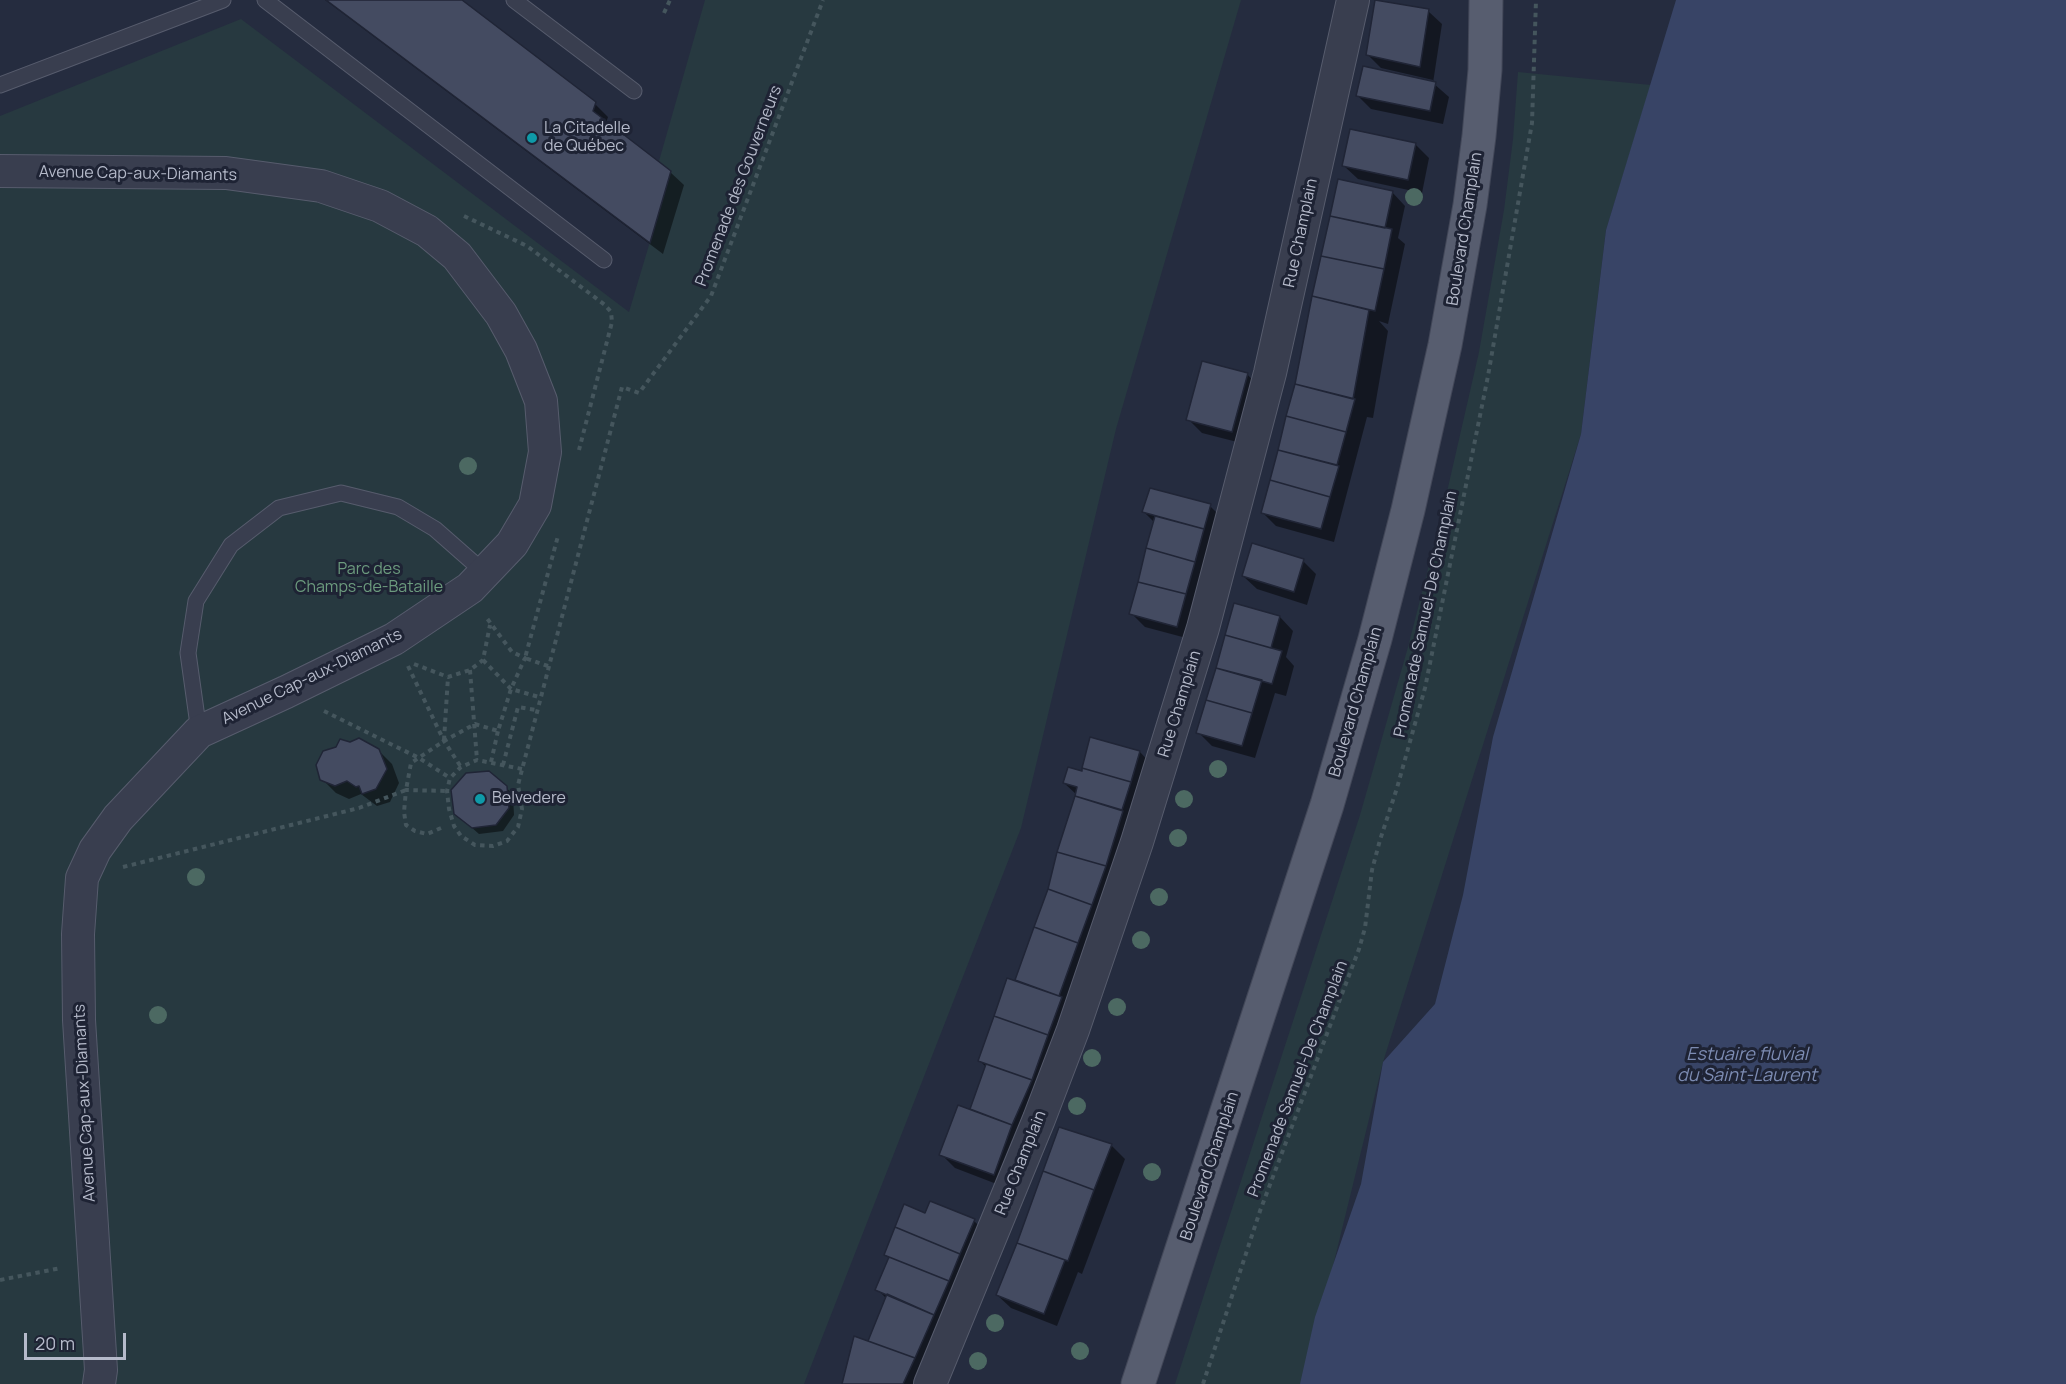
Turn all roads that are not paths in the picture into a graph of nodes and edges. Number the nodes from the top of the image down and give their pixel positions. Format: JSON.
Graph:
{"nodes":[{"id":1,"x":223,"y":0,"type":"edge"},
{"id":2,"x":265,"y":0,"type":"edge"},
{"id":3,"x":514,"y":0,"type":"edge"},
{"id":4,"x":1353,"y":0,"type":"edge"},
{"id":5,"x":1486,"y":0,"type":"edge"},
{"id":6,"x":0,"y":85,"type":"edge"},
{"id":7,"x":634,"y":91,"type":"dead end"},
{"id":8,"x":0,"y":171,"type":"edge"},
{"id":9,"x":604,"y":260,"type":"dead end"},
{"id":10,"x":484,"y":573,"type":"junction"},
{"id":11,"x":199,"y":732,"type":"junction"},
{"id":12,"x":99,"y":1384,"type":"edge"},
{"id":13,"x":930,"y":1384,"type":"edge"},
{"id":14,"x":1138,"y":1384,"type":"edge"}],
"edges":[{"from":1,"to":6,"type":"lane"},
{"from":2,"to":9,"type":"lane"},
{"from":3,"to":7,"type":"lane"},
{"from":4,"to":13,"type":"street","name":"Rue Champlain"},
{"from":5,"to":14,"type":"main road","name":"Boulevard Champlain"},
{"from":8,"to":10,"type":"street","name":"Avenue Cap-aux-Diamants"},
{"from":10,"to":11,"type":"street","name":"Avenue Cap-aux-Diamants"},
{"from":10,"to":11,"type":"lane"},
{"from":11,"to":12,"type":"street","name":"Avenue Cap-aux-Diamants"}]}
